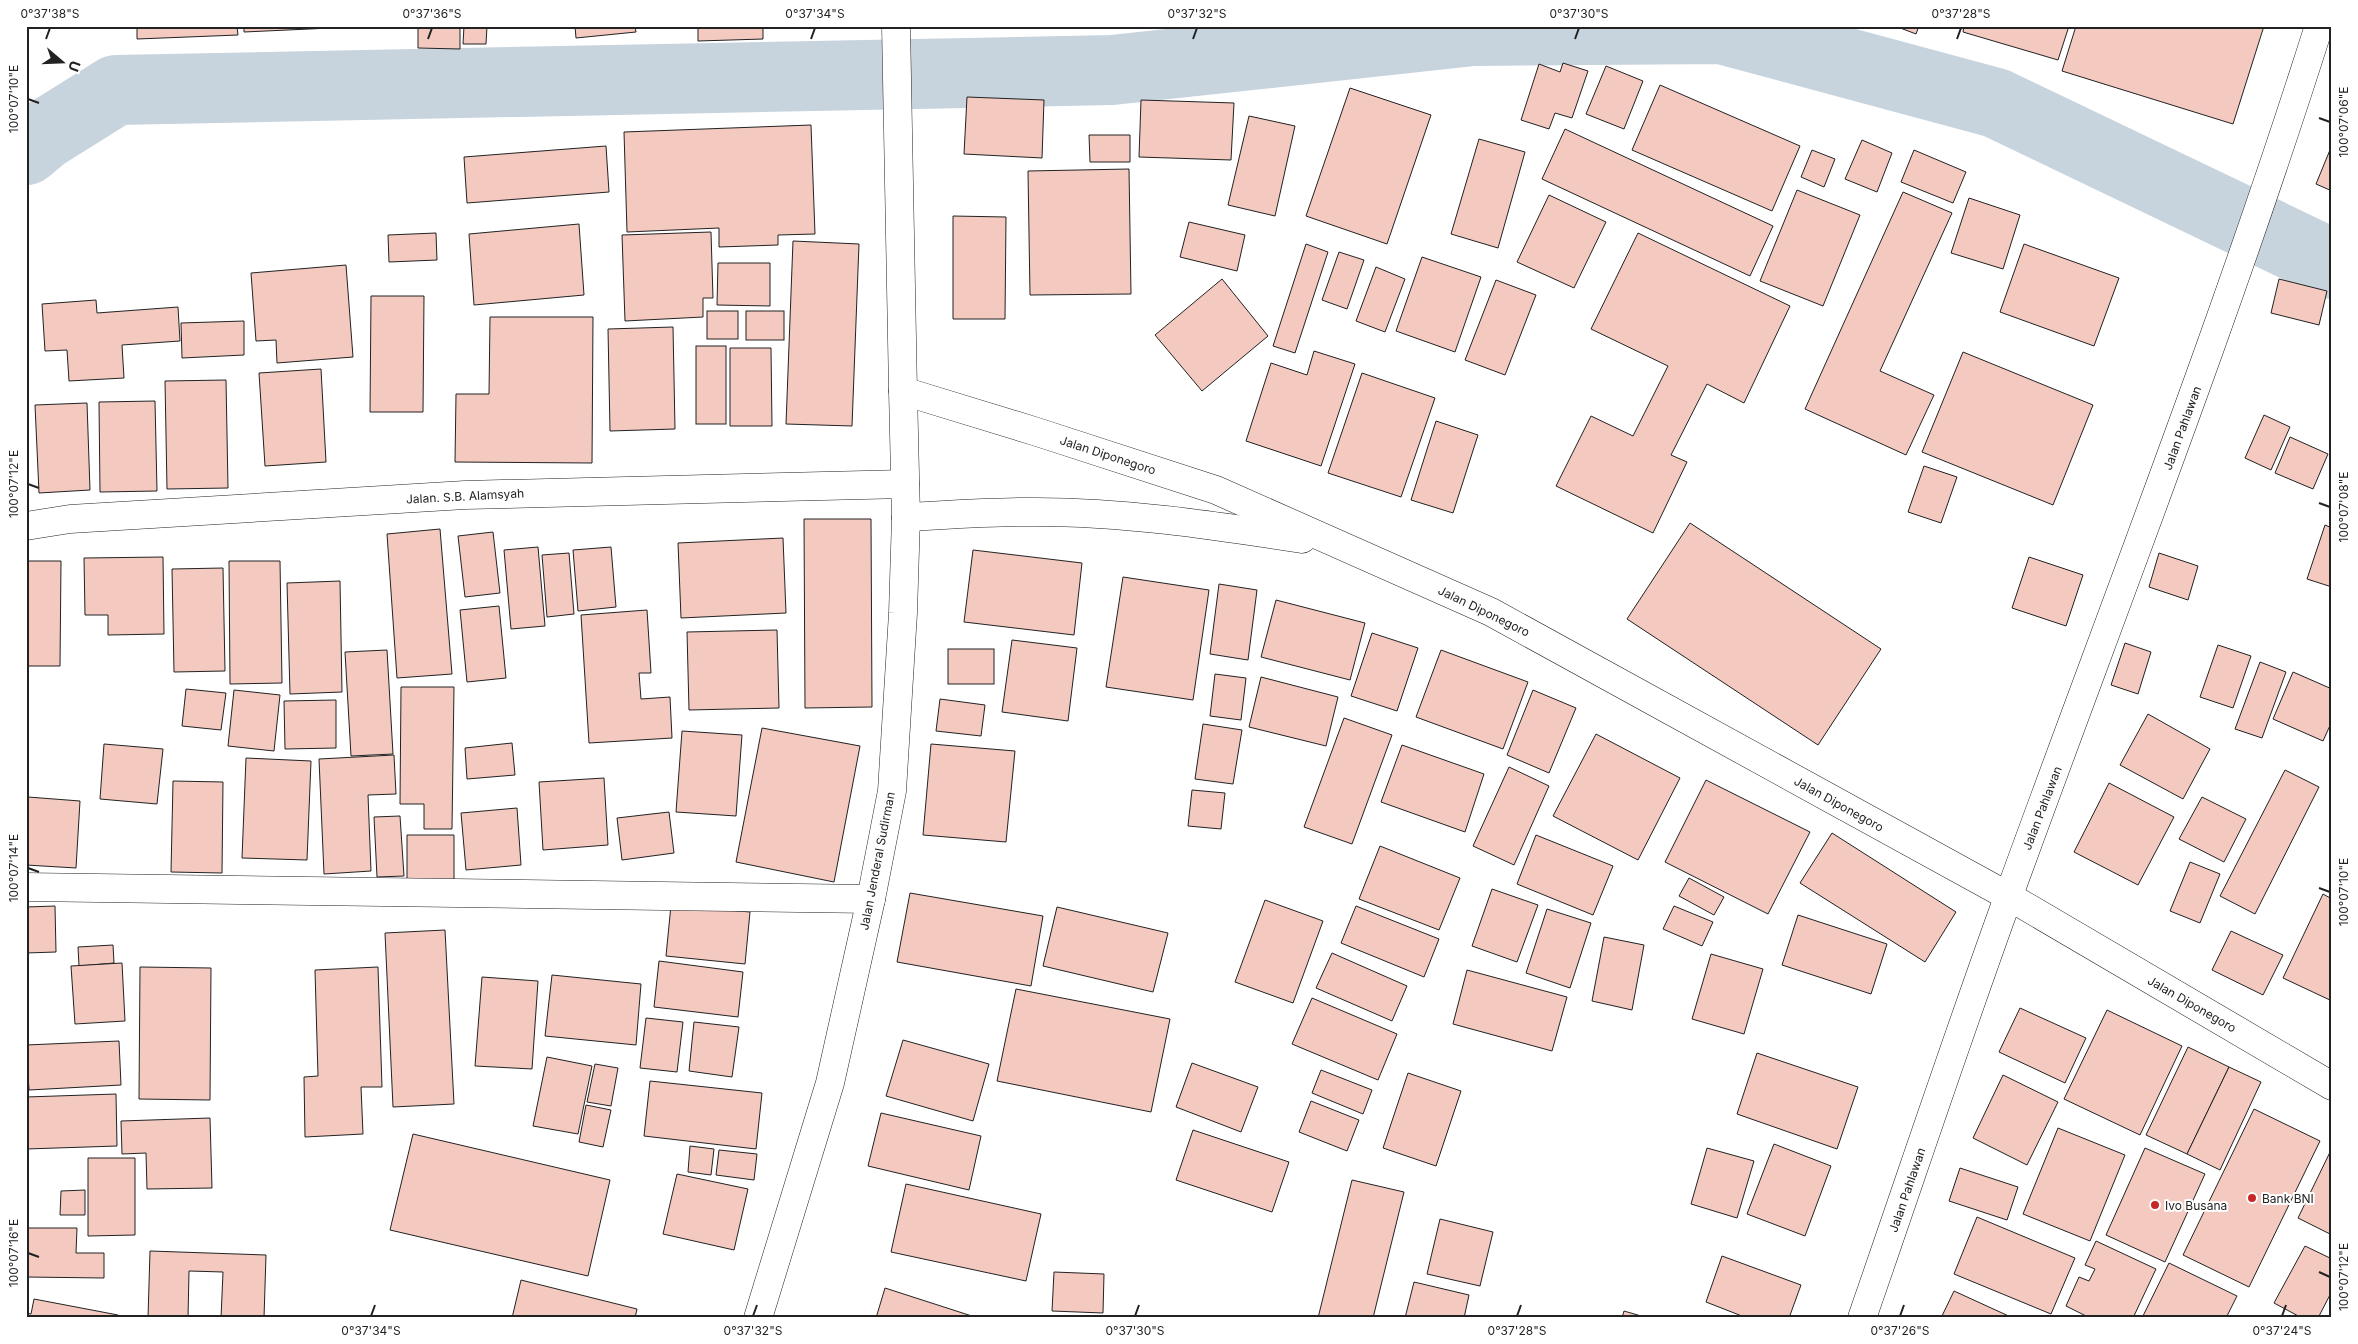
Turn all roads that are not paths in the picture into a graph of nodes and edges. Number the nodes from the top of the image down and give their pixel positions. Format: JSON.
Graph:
{"nodes":[{"id":1,"x":896,"y":26,"type":"edge"},
{"id":2,"x":2319,"y":26,"type":"edge"},
{"id":3,"x":903,"y":391,"type":"junction"},
{"id":4,"x":905,"y":484,"type":"junction"},
{"id":5,"x":906,"y":516,"type":"junction"},
{"id":6,"x":26,"y":526,"type":"edge"},
{"id":7,"x":1336,"y":544,"type":"junction"},
{"id":8,"x":26,"y":887,"type":"edge"},
{"id":9,"x":2008,"y":896,"type":"junction"},
{"id":10,"x":871,"y":899,"type":"junction"},
{"id":11,"x":2332,"y":1086,"type":"edge"},
{"id":12,"x":758,"y":1318,"type":"edge"},
{"id":13,"x":1862,"y":1318,"type":"edge"}],
"edges":[{"from":1,"to":3,"type":"main road","name":"Jalan Jenderal Sudirman"},
{"from":2,"to":9,"type":"main road","name":"Jalan Pahlawan"},
{"from":3,"to":4,"type":"main road","name":"Jalan Jenderal Sudirman"},
{"from":3,"to":7,"type":"main road","name":"Jalan Diponegoro"},
{"from":4,"to":5,"type":"main road","name":"Jalan Jenderal Sudirman"},
{"from":4,"to":6,"type":"main road","name":"Jalan. S.B. Alamsyah"},
{"from":5,"to":7,"type":"main road","name":"Jalan Diponegoro"},
{"from":5,"to":10,"type":"main road","name":"Jalan Jenderal Sudirman"},
{"from":7,"to":9,"type":"main road","name":"Jalan Diponegoro"},
{"from":8,"to":10,"type":"main road"},
{"from":9,"to":11,"type":"main road","name":"Jalan Diponegoro"},
{"from":9,"to":13,"type":"main road","name":"Jalan Pahlawan"},
{"from":10,"to":12,"type":"main road","name":"Jalan Jenderal Sudirman"}]}
